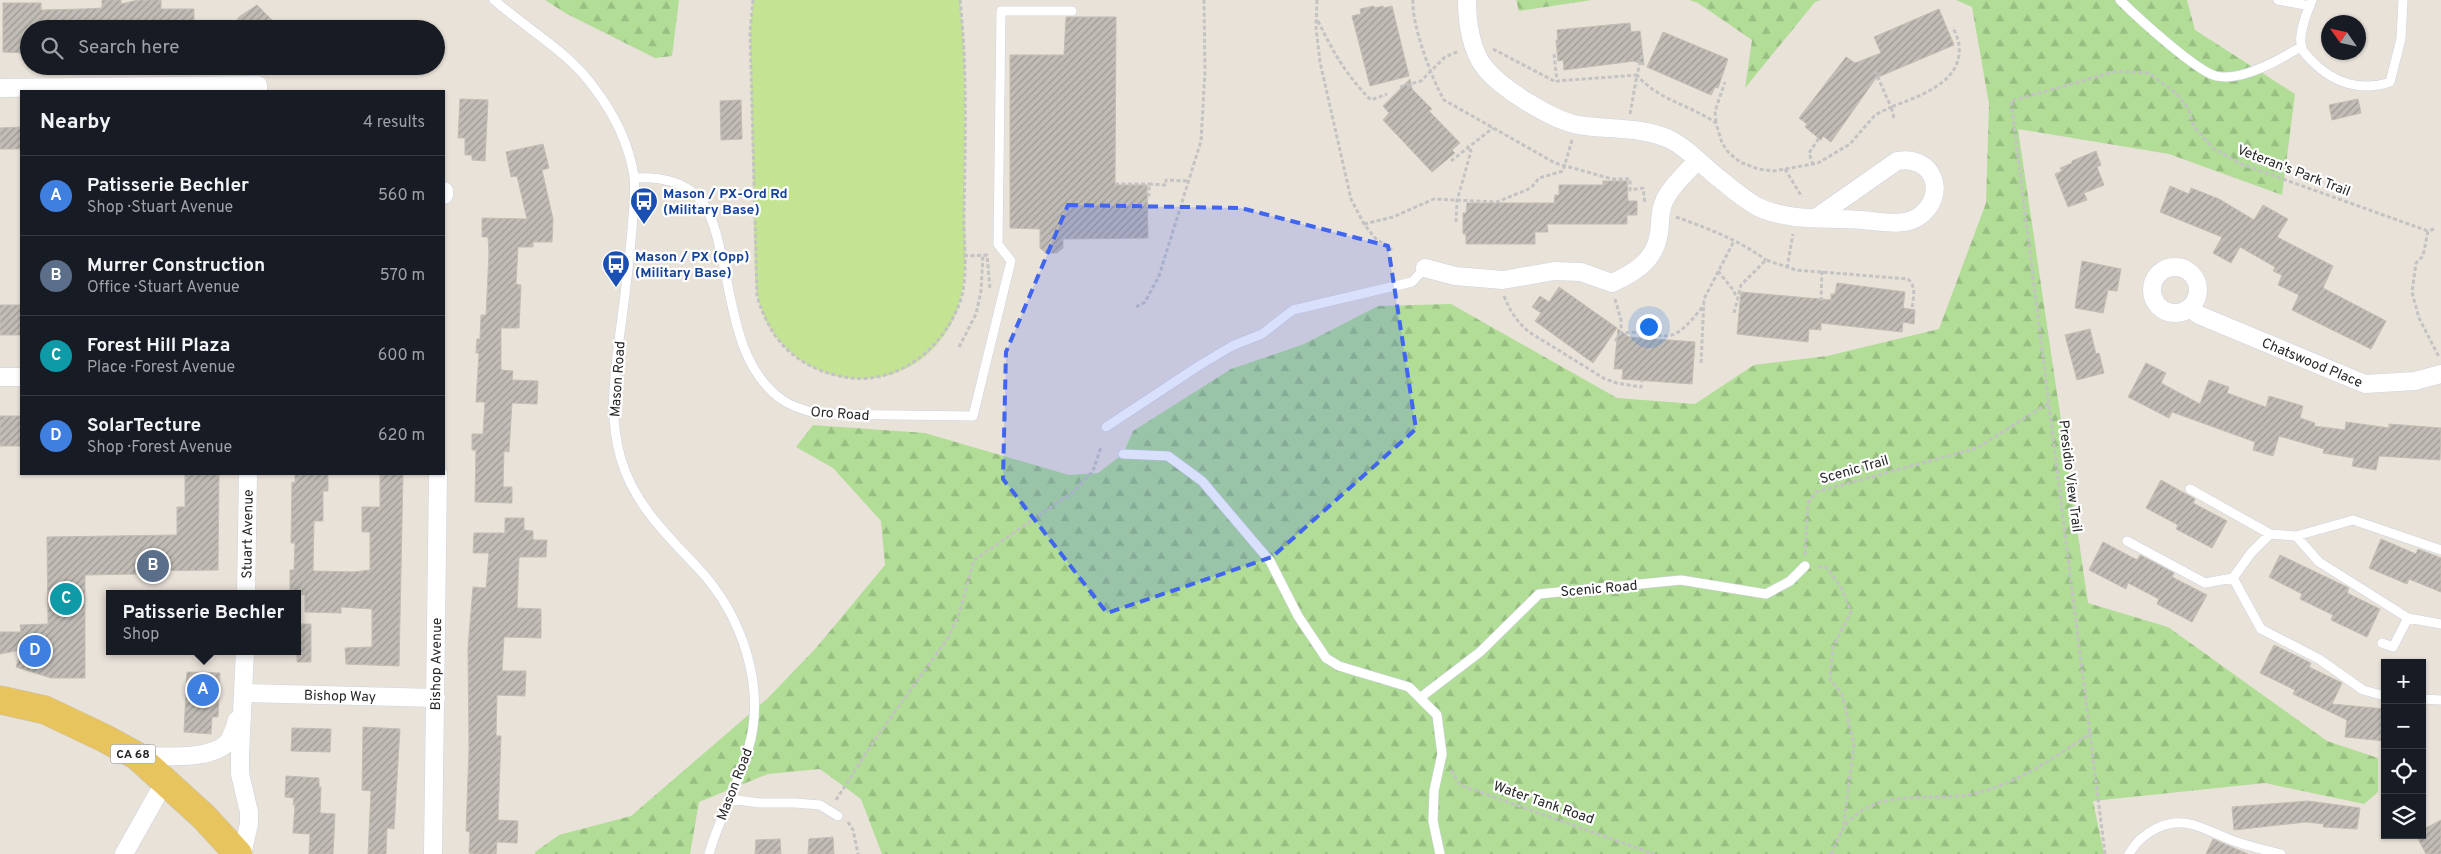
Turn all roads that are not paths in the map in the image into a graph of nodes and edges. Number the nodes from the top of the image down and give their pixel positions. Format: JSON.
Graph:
{"nodes":[{"id":1,"x":494,"y":0,"type":"edge"},
{"id":2,"x":1467,"y":0,"type":"edge"},
{"id":3,"x":2120,"y":0,"type":"edge"},
{"id":4,"x":2278,"y":0,"type":"edge"},
{"id":5,"x":2403,"y":0,"type":"edge"},
{"id":6,"x":2311,"y":3,"type":"edge"},
{"id":7,"x":1072,"y":11,"type":"dead end"},
{"id":8,"x":2302,"y":46,"type":"junction"},
{"id":9,"x":0,"y":88,"type":"edge"},
{"id":10,"x":258,"y":88,"type":"edge"},
{"id":11,"x":1697,"y":160,"type":"junction"},
{"id":12,"x":634,"y":178,"type":"junction"},
{"id":13,"x":1817,"y":217,"type":"junction"},
{"id":14,"x":1425,"y":268,"type":"joint"},
{"id":15,"x":2189,"y":308,"type":"dead end"},
{"id":16,"x":2441,"y":374,"type":"edge"},
{"id":17,"x":0,"y":376,"type":"edge"},
{"id":18,"x":20,"y":377,"type":"edge"},
{"id":19,"x":1106,"y":427,"type":"dead end"},
{"id":20,"x":1123,"y":454,"type":"dead end"},
{"id":21,"x":248,"y":475,"type":"edge"},
{"id":22,"x":438,"y":475,"type":"edge"},
{"id":23,"x":2190,"y":489,"type":"dead end"},
{"id":24,"x":2270,"y":534,"type":"junction"},
{"id":25,"x":2296,"y":536,"type":"junction"},
{"id":26,"x":2127,"y":541,"type":"dead end"},
{"id":27,"x":2441,"y":550,"type":"edge"},
{"id":28,"x":1805,"y":566,"type":"road end"},
{"id":29,"x":2233,"y":578,"type":"junction"},
{"id":30,"x":246,"y":590,"type":"edge"},
{"id":31,"x":2408,"y":618,"type":"junction"},
{"id":32,"x":2441,"y":624,"type":"edge"},
{"id":33,"x":2382,"y":643,"type":"dead end"},
{"id":34,"x":245,"y":655,"type":"edge"},
{"id":35,"x":244,"y":694,"type":"junction"},
{"id":36,"x":2381,"y":695,"type":"edge"},
{"id":37,"x":1421,"y":697,"type":"junction"},
{"id":38,"x":436,"y":698,"type":"junction"},
{"id":39,"x":2426,"y":699,"type":"edge"},
{"id":40,"x":0,"y":700,"type":"edge"},
{"id":41,"x":2441,"y":700,"type":"edge"},
{"id":42,"x":137,"y":756,"type":"junction"},
{"id":43,"x":165,"y":781,"type":"junction"},
{"id":44,"x":728,"y":798,"type":"junction"},
{"id":45,"x":838,"y":816,"type":"dead end"},
{"id":46,"x":124,"y":854,"type":"edge"},
{"id":47,"x":238,"y":854,"type":"edge"},
{"id":48,"x":242,"y":854,"type":"edge"},
{"id":49,"x":433,"y":854,"type":"edge"},
{"id":50,"x":709,"y":854,"type":"edge"},
{"id":51,"x":1440,"y":854,"type":"edge"},
{"id":52,"x":2129,"y":854,"type":"edge"},
{"id":53,"x":2281,"y":854,"type":"edge"}],
"edges":[{"from":1,"to":12,"type":"lane","name":"Mason Road"},
{"from":2,"to":11,"type":"street"},
{"from":3,"to":8,"type":"lane"},
{"from":4,"to":6,"type":"lane"},
{"from":5,"to":8,"type":"lane"},
{"from":6,"to":8,"type":"lane"},
{"from":7,"to":12,"type":"lane","name":"Oro Road"},
{"from":9,"to":10,"type":"street"},
{"from":11,"to":13,"type":"street"},
{"from":11,"to":14,"type":"street"},
{"from":12,"to":44,"type":"lane","name":"Mason Road"},
{"from":13,"to":13,"type":"street"},
{"from":14,"to":19,"type":"lane"},
{"from":15,"to":16,"type":"street","name":"Chatswood Place"},
{"from":17,"to":18,"type":"street"},
{"from":20,"to":37,"type":"lane"},
{"from":21,"to":30,"type":"street","name":"Stuart Avenue"},
{"from":22,"to":38,"type":"street","name":"Bishop Avenue"},
{"from":23,"to":24,"type":"lane"},
{"from":24,"to":25,"type":"lane"},
{"from":24,"to":29,"type":"lane"},
{"from":25,"to":27,"type":"lane"},
{"from":25,"to":31,"type":"lane"},
{"from":26,"to":29,"type":"lane"},
{"from":28,"to":37,"type":"lane","name":"Scenic Road"},
{"from":29,"to":36,"type":"lane"},
{"from":31,"to":32,"type":"lane"},
{"from":31,"to":33,"type":"lane"},
{"from":34,"to":35,"type":"street"},
{"from":35,"to":38,"type":"street","name":"Bishop Way"},
{"from":35,"to":42,"type":"street"},
{"from":35,"to":48,"type":"street"},
{"from":37,"to":51,"type":"lane"},
{"from":38,"to":49,"type":"street","name":"Bishop Avenue"},
{"from":39,"to":41,"type":"lane"},
{"from":40,"to":42,"type":"main road","number":"CA 68"},
{"from":42,"to":43,"type":"main road","number":"CA 68"},
{"from":43,"to":46,"type":"street"},
{"from":43,"to":47,"type":"main road","number":"CA 68"},
{"from":44,"to":45,"type":"lane"},
{"from":44,"to":50,"type":"lane","name":"Mason Road"},
{"from":52,"to":53,"type":"lane"}]}
